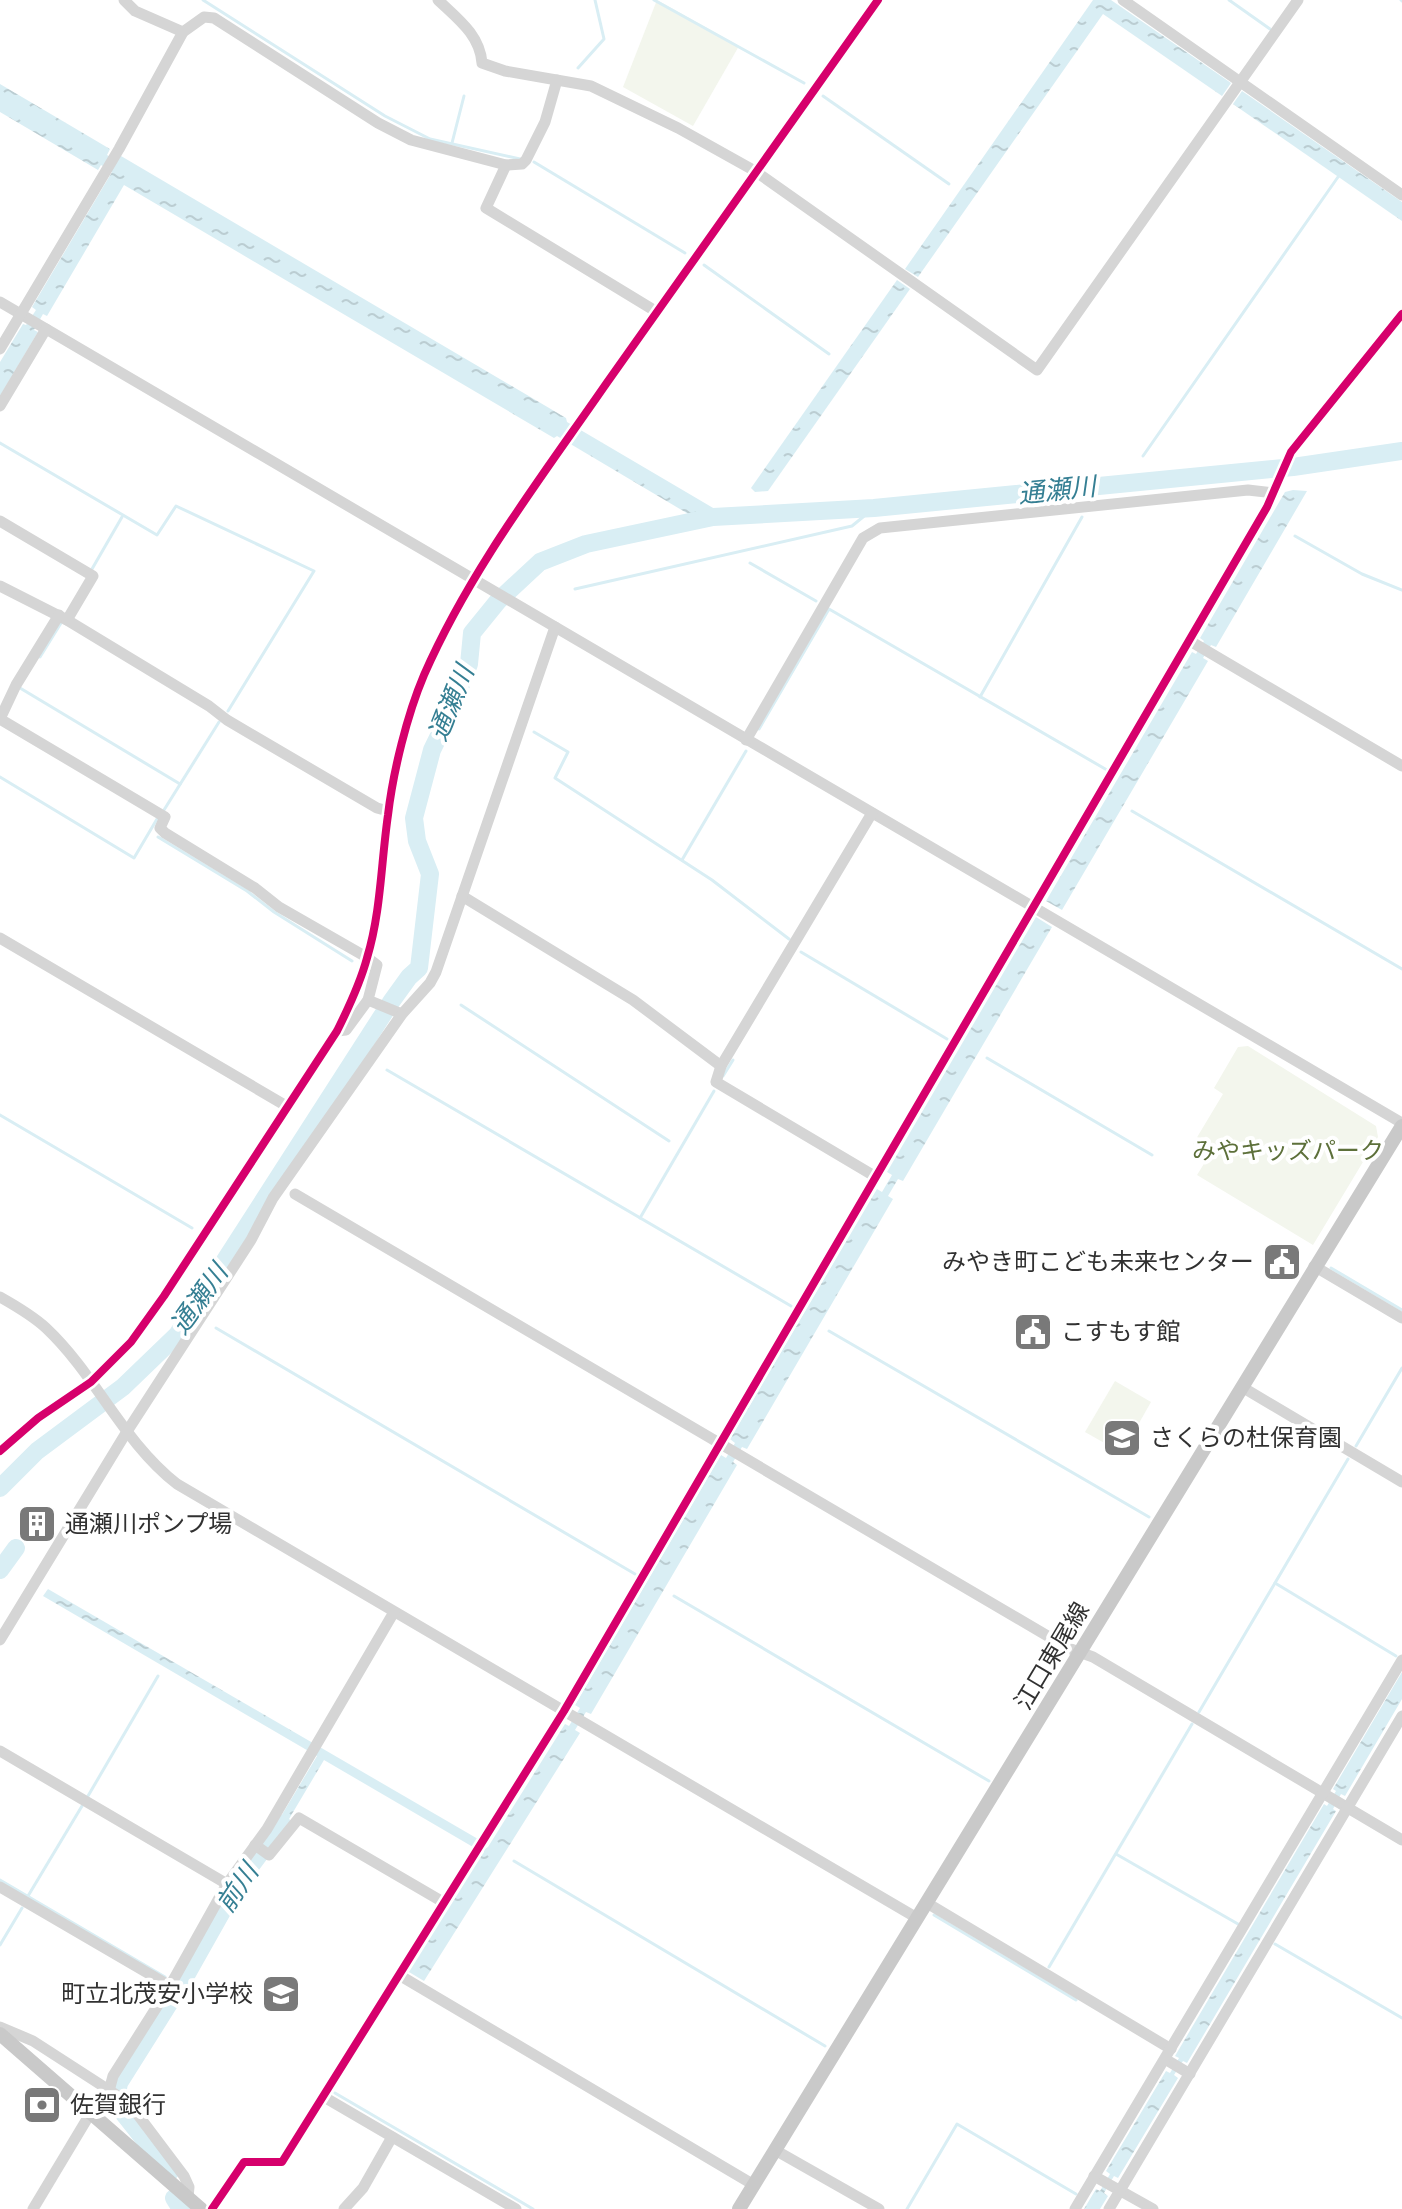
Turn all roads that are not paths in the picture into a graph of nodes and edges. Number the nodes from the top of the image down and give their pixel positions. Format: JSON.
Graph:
{"nodes":[{"id":1,"x":124,"y":0,"type":"edge"},
{"id":2,"x":438,"y":0,"type":"edge"},
{"id":3,"x":878,"y":0,"type":"edge"},
{"id":4,"x":1123,"y":0,"type":"edge"},
{"id":5,"x":1298,"y":0,"type":"edge"},
{"id":6,"x":183,"y":32,"type":"junction"},
{"id":7,"x":557,"y":80,"type":"junction"},
{"id":8,"x":1240,"y":82,"type":"junction"},
{"id":9,"x":506,"y":165,"type":"junction"},
{"id":10,"x":755,"y":171,"type":"junction"},
{"id":11,"x":1402,"y":195,"type":"edge"},
{"id":12,"x":0,"y":302,"type":"edge"},
{"id":13,"x":657,"y":312,"type":"junction"},
{"id":14,"x":1402,"y":314,"type":"edge"},
{"id":15,"x":22,"y":315,"type":"junction"},
{"id":16,"x":45,"y":328,"type":"junction"},
{"id":17,"x":0,"y":349,"type":"edge"},
{"id":18,"x":0,"y":406,"type":"edge"},
{"id":19,"x":1276,"y":490,"type":"junction"},
{"id":20,"x":0,"y":521,"type":"edge"},
{"id":21,"x":472,"y":580,"type":"junction"},
{"id":22,"x":0,"y":586,"type":"edge"},
{"id":23,"x":63,"y":617,"type":"junction"},
{"id":24,"x":555,"y":627,"type":"junction"},
{"id":25,"x":1194,"y":643,"type":"junction"},
{"id":26,"x":746,"y":740,"type":"junction"},
{"id":27,"x":1402,"y":766,"type":"edge"},
{"id":28,"x":388,"y":811,"type":"junction"},
{"id":29,"x":872,"y":813,"type":"junction"},
{"id":30,"x":462,"y":896,"type":"junction"},
{"id":31,"x":1034,"y":905,"type":"junction"},
{"id":32,"x":0,"y":938,"type":"edge"},
{"id":33,"x":368,"y":958,"type":"junction"},
{"id":34,"x":369,"y":1001,"type":"junction"},
{"id":35,"x":399,"y":1013,"type":"junction"},
{"id":36,"x":337,"y":1031,"type":"junction"},
{"id":37,"x":721,"y":1066,"type":"junction"},
{"id":38,"x":288,"y":1107,"type":"junction"},
{"id":39,"x":1402,"y":1124,"type":"edge"},
{"id":40,"x":876,"y":1177,"type":"junction"},
{"id":41,"x":295,"y":1194,"type":"dead end"},
{"id":42,"x":1314,"y":1266,"type":"junction"},
{"id":43,"x":0,"y":1297,"type":"edge"},
{"id":44,"x":1402,"y":1318,"type":"edge"},
{"id":45,"x":94,"y":1386,"type":"junction"},
{"id":46,"x":1242,"y":1387,"type":"junction"},
{"id":47,"x":126,"y":1433,"type":"junction"},
{"id":48,"x":729,"y":1450,"type":"junction"},
{"id":49,"x":0,"y":1451,"type":"edge"},
{"id":50,"x":1402,"y":1482,"type":"edge"},
{"id":51,"x":394,"y":1612,"type":"junction"},
{"id":52,"x":0,"y":1640,"type":"edge"},
{"id":53,"x":1081,"y":1652,"type":"junction"},
{"id":54,"x":1402,"y":1660,"type":"edge"},
{"id":55,"x":1402,"y":1716,"type":"edge"},
{"id":56,"x":573,"y":1717,"type":"junction"},
{"id":57,"x":0,"y":1751,"type":"edge"},
{"id":58,"x":1335,"y":1800,"type":"junction"},
{"id":59,"x":1402,"y":1840,"type":"edge"},
{"id":60,"x":260,"y":1848,"type":"junction"},
{"id":61,"x":227,"y":1884,"type":"junction"},
{"id":62,"x":0,"y":1887,"type":"edge"},
{"id":63,"x":443,"y":1902,"type":"junction"},
{"id":64,"x":927,"y":1903,"type":"junction"},
{"id":65,"x":917,"y":1918,"type":"junction"},
{"id":66,"x":399,"y":1975,"type":"junction"},
{"id":67,"x":170,"y":1986,"type":"junction"},
{"id":68,"x":0,"y":2027,"type":"edge"},
{"id":69,"x":0,"y":2034,"type":"edge"},
{"id":70,"x":1176,"y":2063,"type":"junction"},
{"id":71,"x":112,"y":2092,"type":"junction"},
{"id":72,"x":324,"y":2097,"type":"junction"},
{"id":73,"x":91,"y":2112,"type":"junction"},
{"id":74,"x":392,"y":2137,"type":"junction"},
{"id":75,"x":775,"y":2150,"type":"junction"},
{"id":76,"x":1107,"y":2183,"type":"junction"},
{"id":77,"x":754,"y":2185,"type":"junction"},
{"id":78,"x":188,"y":2197,"type":"junction"},
{"id":79,"x":33,"y":2209,"type":"edge"},
{"id":80,"x":201,"y":2209,"type":"edge"},
{"id":81,"x":212,"y":2209,"type":"edge"},
{"id":82,"x":344,"y":2209,"type":"edge"},
{"id":83,"x":516,"y":2209,"type":"edge"},
{"id":84,"x":739,"y":2209,"type":"edge"},
{"id":85,"x":879,"y":2209,"type":"edge"},
{"id":86,"x":1075,"y":2209,"type":"edge"},
{"id":87,"x":1109,"y":2209,"type":"edge"},
{"id":88,"x":1153,"y":2209,"type":"edge"}],
"edges":[{"from":1,"to":6,"type":"street"},
{"from":2,"to":7,"type":"street"},
{"from":3,"to":10,"type":"street"},
{"from":4,"to":8,"type":"street"},
{"from":5,"to":8,"type":"street"},
{"from":6,"to":9,"type":"street"},
{"from":6,"to":15,"type":"street"},
{"from":7,"to":9,"type":"street"},
{"from":7,"to":10,"type":"street"},
{"from":8,"to":10,"type":"street"},
{"from":8,"to":11,"type":"street"},
{"from":9,"to":13,"type":"street"},
{"from":10,"to":13,"type":"street"},
{"from":12,"to":15,"type":"street"},
{"from":13,"to":21,"type":"street"},
{"from":14,"to":19,"type":"street"},
{"from":15,"to":16,"type":"street"},
{"from":15,"to":17,"type":"street"},
{"from":16,"to":18,"type":"street"},
{"from":16,"to":21,"type":"street"},
{"from":19,"to":25,"type":"street"},
{"from":19,"to":26,"type":"street"},
{"from":20,"to":23,"type":"street"},
{"from":21,"to":24,"type":"street"},
{"from":21,"to":28,"type":"street"},
{"from":22,"to":23,"type":"street"},
{"from":23,"to":28,"type":"street"},
{"from":23,"to":33,"type":"street"},
{"from":24,"to":26,"type":"street"},
{"from":24,"to":30,"type":"street"},
{"from":25,"to":27,"type":"street"},
{"from":25,"to":31,"type":"street"},
{"from":26,"to":29,"type":"street"},
{"from":28,"to":33,"type":"street"},
{"from":29,"to":31,"type":"street"},
{"from":29,"to":37,"type":"street"},
{"from":30,"to":35,"type":"street"},
{"from":30,"to":37,"type":"street"},
{"from":31,"to":39,"type":"street"},
{"from":31,"to":40,"type":"street"},
{"from":32,"to":38,"type":"street"},
{"from":33,"to":34,"type":"street"},
{"from":33,"to":36,"type":"street"},
{"from":34,"to":35,"type":"street"},
{"from":34,"to":36,"type":"street"},
{"from":35,"to":47,"type":"street"},
{"from":36,"to":38,"type":"street"},
{"from":37,"to":40,"type":"street"},
{"from":38,"to":45,"type":"street"},
{"from":39,"to":42,"type":"main road","name":"江口東尾線"},
{"from":40,"to":48,"type":"street"},
{"from":41,"to":48,"type":"street"},
{"from":42,"to":44,"type":"street"},
{"from":42,"to":46,"type":"main road","name":"江口東尾線"},
{"from":43,"to":45,"type":"street"},
{"from":45,"to":47,"type":"street"},
{"from":45,"to":49,"type":"street"},
{"from":46,"to":50,"type":"street"},
{"from":46,"to":53,"type":"main road","name":"江口東尾線"},
{"from":47,"to":51,"type":"street"},
{"from":47,"to":52,"type":"street"},
{"from":48,"to":53,"type":"street"},
{"from":48,"to":56,"type":"street"},
{"from":51,"to":56,"type":"street"},
{"from":51,"to":60,"type":"street"},
{"from":53,"to":58,"type":"street"},
{"from":53,"to":64,"type":"main road","name":"江口東尾線"},
{"from":54,"to":58,"type":"street"},
{"from":55,"to":58,"type":"street"},
{"from":56,"to":63,"type":"street"},
{"from":56,"to":65,"type":"street"},
{"from":57,"to":61,"type":"street"},
{"from":58,"to":59,"type":"street"},
{"from":58,"to":70,"type":"street"},
{"from":58,"to":70,"type":"street"},
{"from":60,"to":61,"type":"street"},
{"from":60,"to":63,"type":"street"},
{"from":61,"to":67,"type":"street"},
{"from":62,"to":67,"type":"street"},
{"from":63,"to":66,"type":"street"},
{"from":64,"to":65,"type":"main road","name":"江口東尾線"},
{"from":64,"to":70,"type":"street"},
{"from":65,"to":75,"type":"main road","name":"江口東尾線"},
{"from":66,"to":72,"type":"street"},
{"from":66,"to":77,"type":"street"},
{"from":67,"to":71,"type":"street"},
{"from":68,"to":71,"type":"street"},
{"from":69,"to":73,"type":"main road"},
{"from":70,"to":76,"type":"street"},
{"from":70,"to":76,"type":"street"},
{"from":71,"to":73,"type":"street"},
{"from":71,"to":78,"type":"street"},
{"from":72,"to":74,"type":"street"},
{"from":72,"to":81,"type":"street"},
{"from":73,"to":78,"type":"main road"},
{"from":73,"to":79,"type":"street"},
{"from":74,"to":82,"type":"street"},
{"from":74,"to":83,"type":"street"},
{"from":75,"to":77,"type":"main road","name":"江口東尾線"},
{"from":75,"to":85,"type":"street"},
{"from":76,"to":86,"type":"street"},
{"from":76,"to":87,"type":"street"},
{"from":76,"to":88,"type":"street"},
{"from":77,"to":84,"type":"main road","name":"江口東尾線"},
{"from":78,"to":80,"type":"main road"}]}
